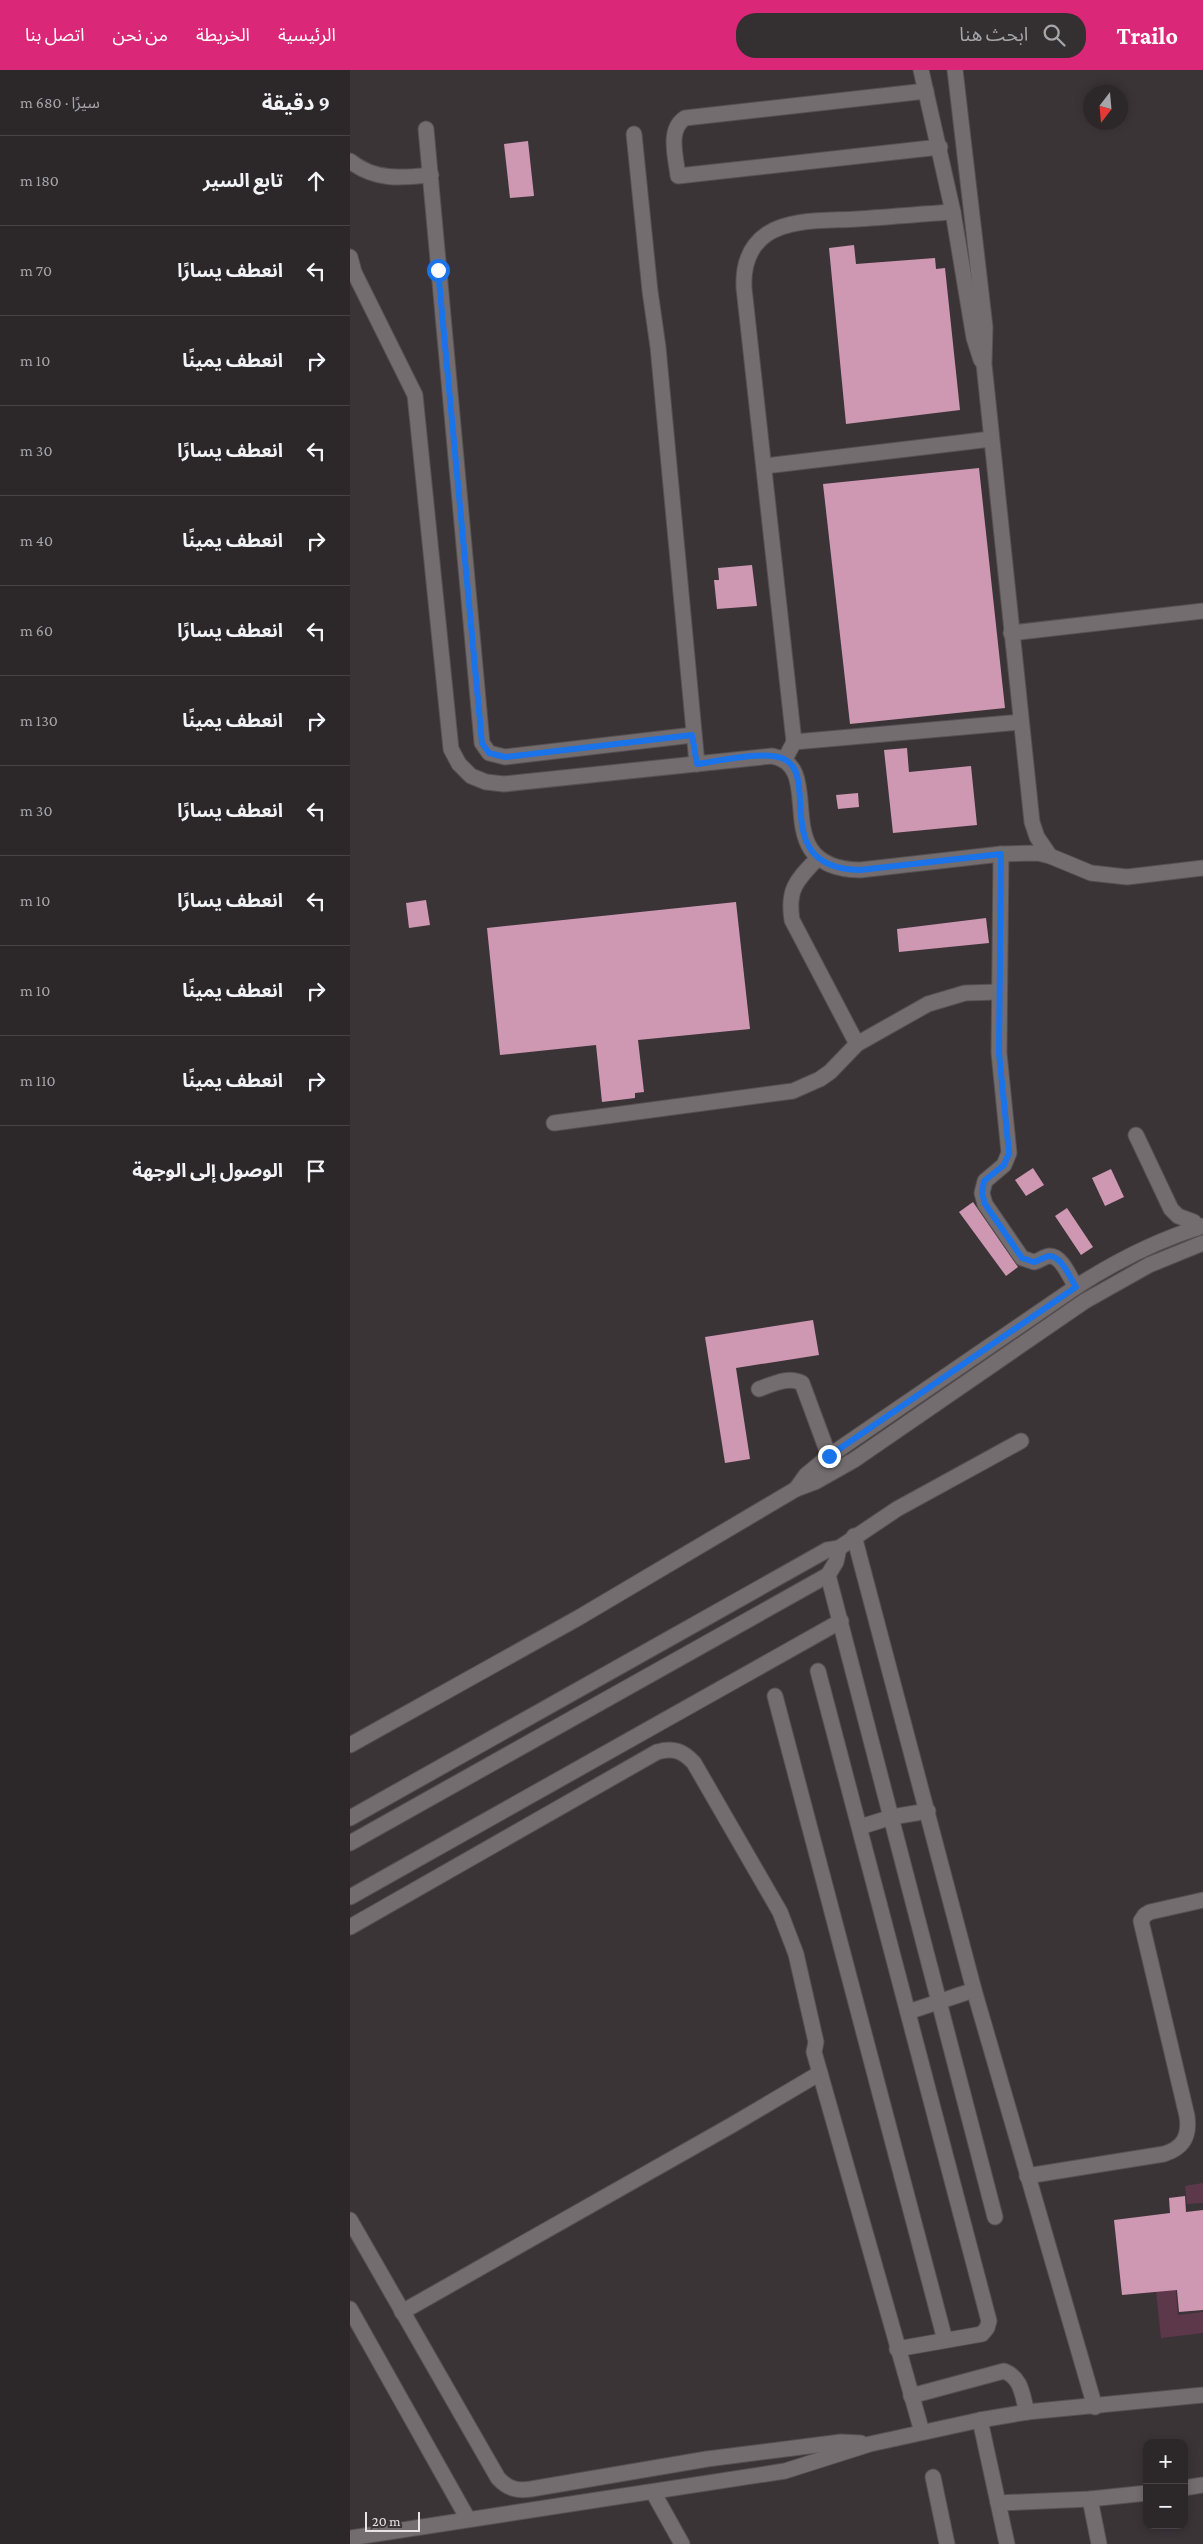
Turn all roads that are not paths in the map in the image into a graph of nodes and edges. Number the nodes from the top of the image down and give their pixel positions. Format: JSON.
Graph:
{"nodes":[{"id":1,"x":921,"y":70,"type":"edge"},
{"id":2,"x":954,"y":70,"type":"edge"},
{"id":3,"x":926,"y":92,"type":"junction"},
{"id":4,"x":426,"y":130,"type":"dead end"},
{"id":5,"x":634,"y":134,"type":"dead end"},
{"id":6,"x":940,"y":147,"type":"junction"},
{"id":7,"x":350,"y":161,"type":"edge"},
{"id":8,"x":431,"y":175,"type":"junction"},
{"id":9,"x":953,"y":212,"type":"junction"},
{"id":10,"x":350,"y":257,"type":"edge"},
{"id":11,"x":356,"y":287,"type":"edge"},
{"id":12,"x":984,"y":364,"type":"junction"},
{"id":13,"x":991,"y":439,"type":"junction"},
{"id":14,"x":765,"y":466,"type":"junction"},
{"id":15,"x":1203,"y":611,"type":"edge"},
{"id":16,"x":1011,"y":633,"type":"junction"},
{"id":17,"x":1021,"y":722,"type":"junction"},
{"id":18,"x":692,"y":735,"type":"junction"},
{"id":19,"x":794,"y":742,"type":"junction"},
{"id":20,"x":785,"y":759,"type":"junction"},
{"id":21,"x":697,"y":764,"type":"junction"},
{"id":22,"x":1001,"y":854,"type":"junction"},
{"id":23,"x":1050,"y":856,"type":"junction"},
{"id":24,"x":816,"y":859,"type":"junction"},
{"id":25,"x":1203,"y":868,"type":"edge"},
{"id":26,"x":1000,"y":992,"type":"junction"},
{"id":27,"x":857,"y":1044,"type":"junction"},
{"id":28,"x":554,"y":1122,"type":"dead end"},
{"id":29,"x":1136,"y":1135,"type":"dead end"},
{"id":30,"x":1200,"y":1227,"type":"edge"},
{"id":31,"x":1203,"y":1243,"type":"edge"},
{"id":32,"x":1076,"y":1287,"type":"junction"},
{"id":33,"x":760,"y":1389,"type":"dead end"},
{"id":34,"x":1021,"y":1441,"type":"dead end"},
{"id":35,"x":829,"y":1456,"type":"junction"},
{"id":36,"x":796,"y":1489,"type":"junction"},
{"id":37,"x":854,"y":1536,"type":"junction"},
{"id":38,"x":840,"y":1548,"type":"junction"},
{"id":39,"x":828,"y":1575,"type":"junction"},
{"id":40,"x":841,"y":1621,"type":"junction"},
{"id":41,"x":818,"y":1671,"type":"dead end"},
{"id":42,"x":775,"y":1696,"type":"dead end"},
{"id":43,"x":350,"y":1746,"type":"edge"},
{"id":44,"x":928,"y":1811,"type":"junction"},
{"id":45,"x":892,"y":1817,"type":"junction"},
{"id":46,"x":350,"y":1818,"type":"edge"},
{"id":47,"x":860,"y":1827,"type":"junction"},
{"id":48,"x":350,"y":1843,"type":"edge"},
{"id":49,"x":350,"y":1897,"type":"edge"},
{"id":50,"x":1203,"y":1900,"type":"edge"},
{"id":51,"x":350,"y":1927,"type":"edge"},
{"id":52,"x":974,"y":1990,"type":"junction"},
{"id":53,"x":941,"y":2001,"type":"junction"},
{"id":54,"x":908,"y":2012,"type":"junction"},
{"id":55,"x":820,"y":2073,"type":"junction"},
{"id":56,"x":1027,"y":2176,"type":"junction"},
{"id":57,"x":996,"y":2217,"type":"dead end"},
{"id":58,"x":350,"y":2220,"type":"edge"},
{"id":59,"x":350,"y":2309,"type":"edge"},
{"id":60,"x":402,"y":2312,"type":"junction"},
{"id":61,"x":945,"y":2340,"type":"junction"},
{"id":62,"x":898,"y":2349,"type":"junction"},
{"id":63,"x":1203,"y":2395,"type":"edge"},
{"id":64,"x":911,"y":2396,"type":"junction"},
{"id":65,"x":1095,"y":2407,"type":"junction"},
{"id":66,"x":1026,"y":2412,"type":"junction"},
{"id":67,"x":980,"y":2420,"type":"junction"},
{"id":68,"x":922,"y":2432,"type":"junction"},
{"id":69,"x":870,"y":2444,"type":"junction"},
{"id":70,"x":934,"y":2477,"type":"dead end"},
{"id":71,"x":1203,"y":2485,"type":"edge"},
{"id":72,"x":1188,"y":2487,"type":"edge"},
{"id":73,"x":653,"y":2492,"type":"junction"},
{"id":74,"x":1143,"y":2493,"type":"edge"},
{"id":75,"x":1090,"y":2500,"type":"junction"},
{"id":76,"x":998,"y":2504,"type":"junction"},
{"id":77,"x":468,"y":2519,"type":"junction"},
{"id":78,"x":350,"y":2538,"type":"edge"},
{"id":79,"x":682,"y":2544,"type":"edge"},
{"id":80,"x":947,"y":2544,"type":"edge"},
{"id":81,"x":1007,"y":2544,"type":"edge"},
{"id":82,"x":1099,"y":2544,"type":"edge"}],
"edges":[{"from":1,"to":3,"type":"street"},
{"from":2,"to":12,"type":"street"},
{"from":3,"to":6,"type":"street"},
{"from":3,"to":6,"type":"street"},
{"from":4,"to":8,"type":"street"},
{"from":5,"to":18,"type":"street"},
{"from":6,"to":9,"type":"street"},
{"from":7,"to":8,"type":"street"},
{"from":8,"to":18,"type":"street"},
{"from":9,"to":12,"type":"street"},
{"from":9,"to":14,"type":"street"},
{"from":10,"to":11,"type":"street"},
{"from":11,"to":21,"type":"street"},
{"from":12,"to":13,"type":"street"},
{"from":13,"to":14,"type":"street"},
{"from":13,"to":16,"type":"street"},
{"from":14,"to":19,"type":"street"},
{"from":15,"to":16,"type":"street"},
{"from":16,"to":17,"type":"street"},
{"from":17,"to":19,"type":"street"},
{"from":17,"to":23,"type":"street"},
{"from":18,"to":21,"type":"street"},
{"from":19,"to":20,"type":"street"},
{"from":20,"to":21,"type":"street"},
{"from":20,"to":24,"type":"street"},
{"from":22,"to":23,"type":"street"},
{"from":22,"to":24,"type":"street"},
{"from":22,"to":26,"type":"street"},
{"from":23,"to":25,"type":"street"},
{"from":24,"to":27,"type":"street"},
{"from":26,"to":27,"type":"street"},
{"from":26,"to":32,"type":"street"},
{"from":27,"to":28,"type":"street"},
{"from":29,"to":30,"type":"street"},
{"from":30,"to":32,"type":"street"},
{"from":31,"to":36,"type":"street"},
{"from":32,"to":35,"type":"street"},
{"from":33,"to":35,"type":"street"},
{"from":34,"to":37,"type":"street"},
{"from":35,"to":36,"type":"street"},
{"from":36,"to":43,"type":"street"},
{"from":37,"to":38,"type":"street"},
{"from":37,"to":44,"type":"street"},
{"from":38,"to":39,"type":"street"},
{"from":38,"to":46,"type":"street"},
{"from":39,"to":40,"type":"street"},
{"from":39,"to":48,"type":"street"},
{"from":40,"to":45,"type":"street"},
{"from":40,"to":49,"type":"street"},
{"from":41,"to":47,"type":"street"},
{"from":42,"to":61,"type":"street"},
{"from":44,"to":45,"type":"street"},
{"from":44,"to":52,"type":"street"},
{"from":45,"to":47,"type":"street"},
{"from":45,"to":53,"type":"street"},
{"from":47,"to":54,"type":"street"},
{"from":50,"to":56,"type":"street"},
{"from":51,"to":55,"type":"street"},
{"from":52,"to":53,"type":"street"},
{"from":52,"to":56,"type":"street"},
{"from":53,"to":54,"type":"street"},
{"from":53,"to":57,"type":"street"},
{"from":54,"to":61,"type":"street"},
{"from":55,"to":60,"type":"street"},
{"from":55,"to":62,"type":"street"},
{"from":56,"to":65,"type":"street"},
{"from":58,"to":60,"type":"street"},
{"from":59,"to":77,"type":"street"},
{"from":60,"to":69,"type":"street"},
{"from":61,"to":62,"type":"street"},
{"from":62,"to":64,"type":"street"},
{"from":63,"to":65,"type":"street"},
{"from":64,"to":66,"type":"street"},
{"from":64,"to":68,"type":"street"},
{"from":65,"to":66,"type":"street"},
{"from":66,"to":67,"type":"street"},
{"from":67,"to":68,"type":"street"},
{"from":67,"to":76,"type":"street"},
{"from":68,"to":69,"type":"street"},
{"from":69,"to":73,"type":"street"},
{"from":70,"to":80,"type":"street"},
{"from":71,"to":72,"type":"street"},
{"from":73,"to":77,"type":"street"},
{"from":73,"to":79,"type":"street"},
{"from":74,"to":75,"type":"street"},
{"from":75,"to":76,"type":"street"},
{"from":75,"to":82,"type":"street"},
{"from":76,"to":81,"type":"street"},
{"from":77,"to":78,"type":"street"}]}
